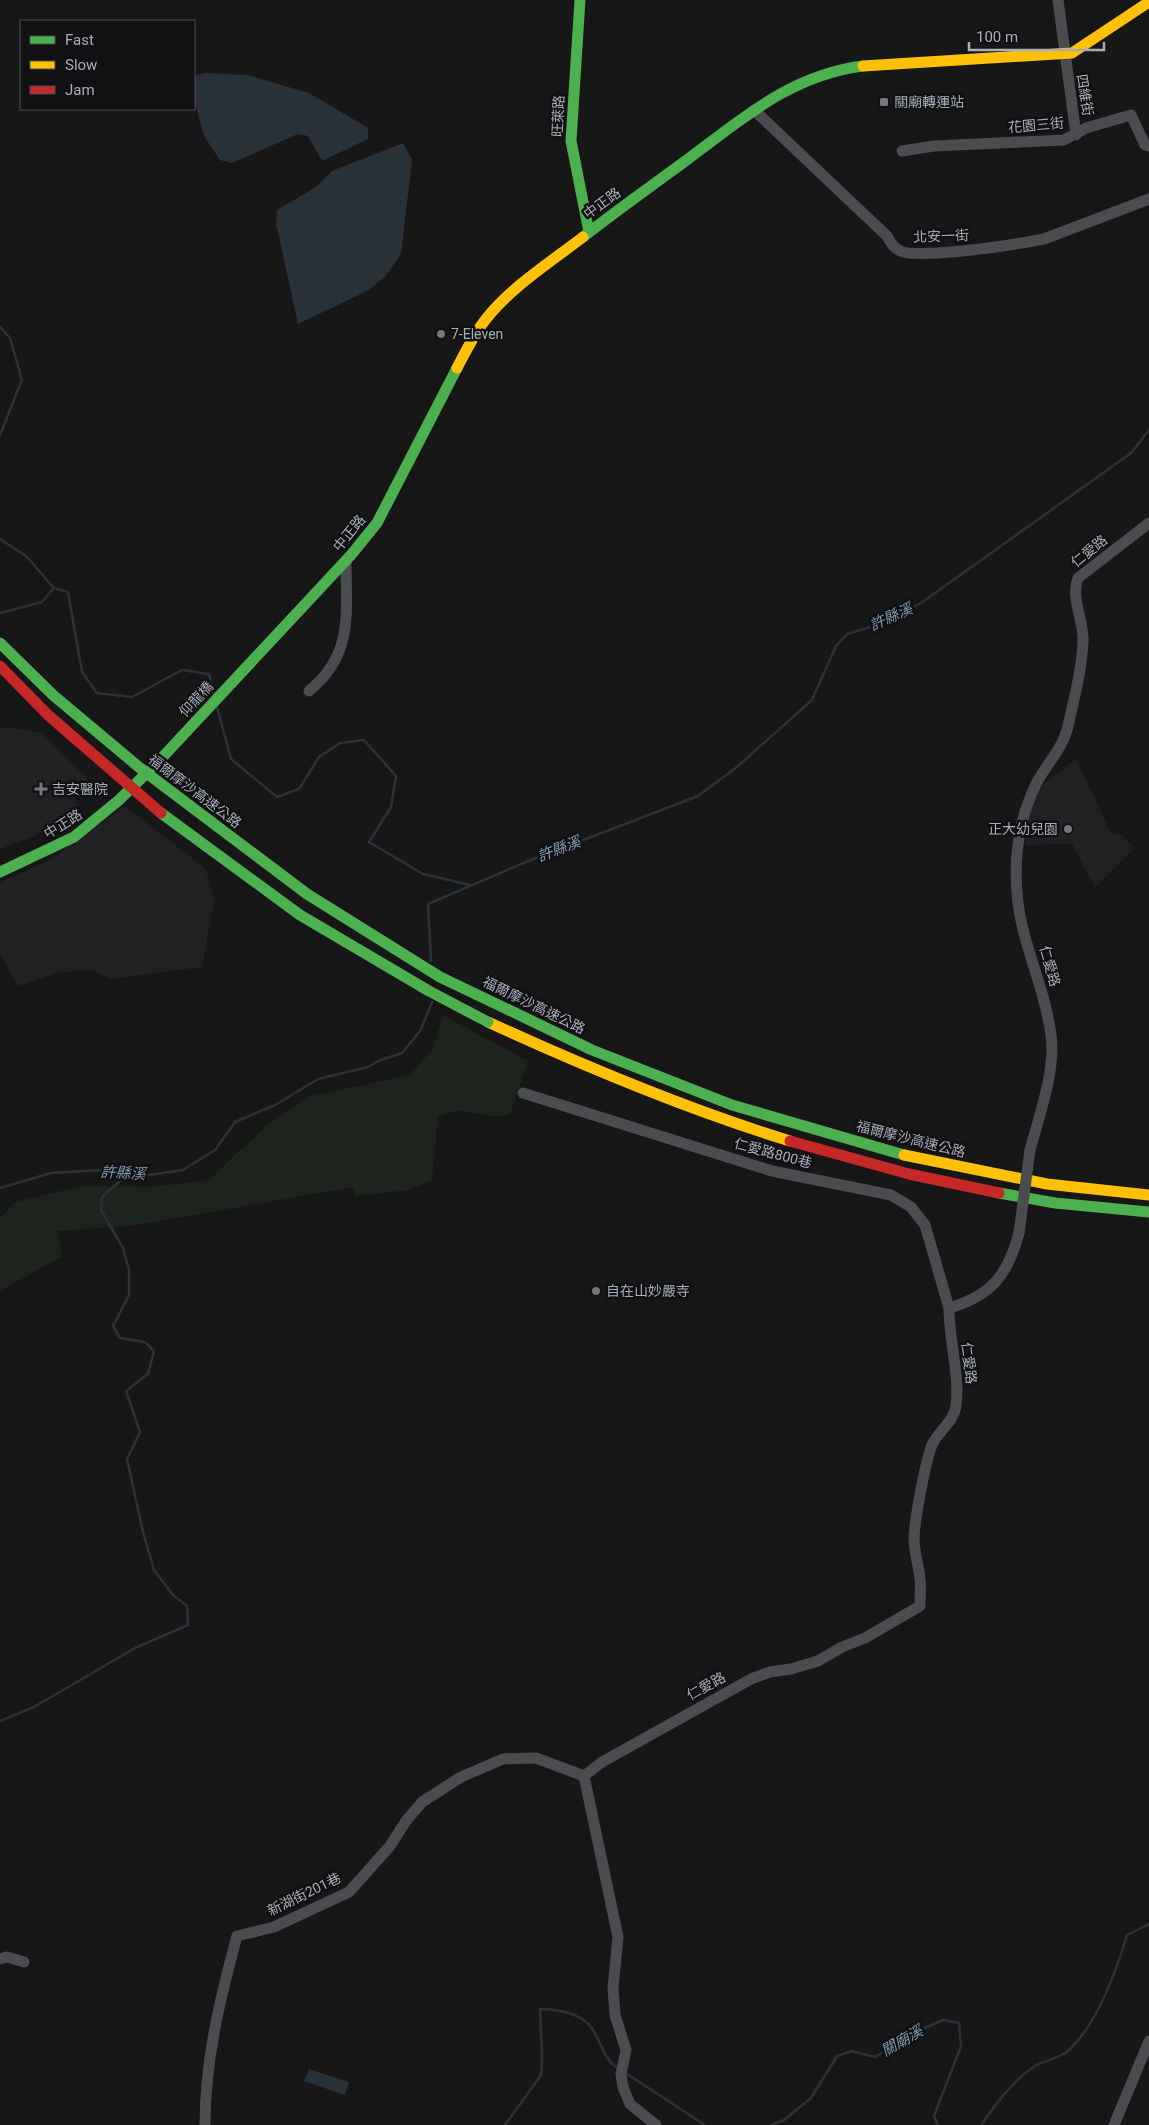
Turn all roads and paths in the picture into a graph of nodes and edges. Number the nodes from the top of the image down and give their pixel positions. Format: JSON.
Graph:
{"nodes":[{"id":1,"x":580,"y":0,"type":"edge"},
{"id":2,"x":1058,"y":0,"type":"edge"},
{"id":3,"x":1149,"y":2,"type":"edge"},
{"id":4,"x":1064,"y":54,"type":"junction"},
{"id":5,"x":754,"y":110,"type":"junction"},
{"id":6,"x":1076,"y":135,"type":"junction"},
{"id":7,"x":1149,"y":146,"type":"edge"},
{"id":8,"x":902,"y":151,"type":"dead end"},
{"id":9,"x":1149,"y":199,"type":"edge"},
{"id":10,"x":589,"y":232,"type":"junction"},
{"id":11,"x":1149,"y":523,"type":"edge"},
{"id":12,"x":346,"y":561,"type":"junction"},
{"id":13,"x":0,"y":643,"type":"edge"},
{"id":14,"x":0,"y":666,"type":"edge"},
{"id":15,"x":240,"y":674,"type":"joint"},
{"id":16,"x":309,"y":691,"type":"dead end"},
{"id":17,"x":175,"y":744,"type":"joint"},
{"id":18,"x":0,"y":872,"type":"edge"},
{"id":19,"x":523,"y":1093,"type":"dead end"},
{"id":20,"x":1149,"y":1195,"type":"edge"},
{"id":21,"x":1149,"y":1212,"type":"edge"},
{"id":22,"x":949,"y":1308,"type":"junction"},
{"id":23,"x":584,"y":1776,"type":"junction"},
{"id":24,"x":0,"y":1958,"type":"edge"},
{"id":25,"x":24,"y":1962,"type":"dead end"},
{"id":26,"x":1149,"y":2041,"type":"edge"},
{"id":27,"x":1115,"y":2122,"type":"edge"},
{"id":28,"x":205,"y":2125,"type":"edge"},
{"id":29,"x":656,"y":2125,"type":"edge"}],
"edges":[{"from":1,"to":10,"type":"main road","name":"旺萊路"},
{"from":2,"to":4,"type":"street","name":"四維街"},
{"from":3,"to":4,"type":"main road","name":"中正路"},
{"from":4,"to":5,"type":"main road","name":"中正路"},
{"from":4,"to":6,"type":"street","name":"四維街"},
{"from":5,"to":9,"type":"street","name":"北安一街"},
{"from":5,"to":10,"type":"main road","name":"中正路"},
{"from":6,"to":7,"type":"street","name":"花園三街"},
{"from":6,"to":8,"type":"street","name":"花園三街"},
{"from":10,"to":12,"type":"main road","name":"中正路"},
{"from":11,"to":22,"type":"street","name":"仁愛路","bridge":true},
{"from":12,"to":15,"type":"main road","name":"中正路"},
{"from":12,"to":16,"type":"street"},
{"from":13,"to":20,"type":"main road","name":"福爾摩沙高速公路","bridge":true},
{"from":14,"to":21,"type":"main road","bridge":true},
{"from":15,"to":17,"type":"main road","name":"仰龍橋"},
{"from":17,"to":18,"type":"main road","name":"中正路"},
{"from":19,"to":22,"type":"street","name":"仁愛路800巷"},
{"from":22,"to":23,"type":"street","name":"仁愛路"},
{"from":23,"to":28,"type":"street","name":"新湖街201巷"},
{"from":23,"to":29,"type":"street"},
{"from":24,"to":25,"type":"street"},
{"from":26,"to":27,"type":"street"}]}
